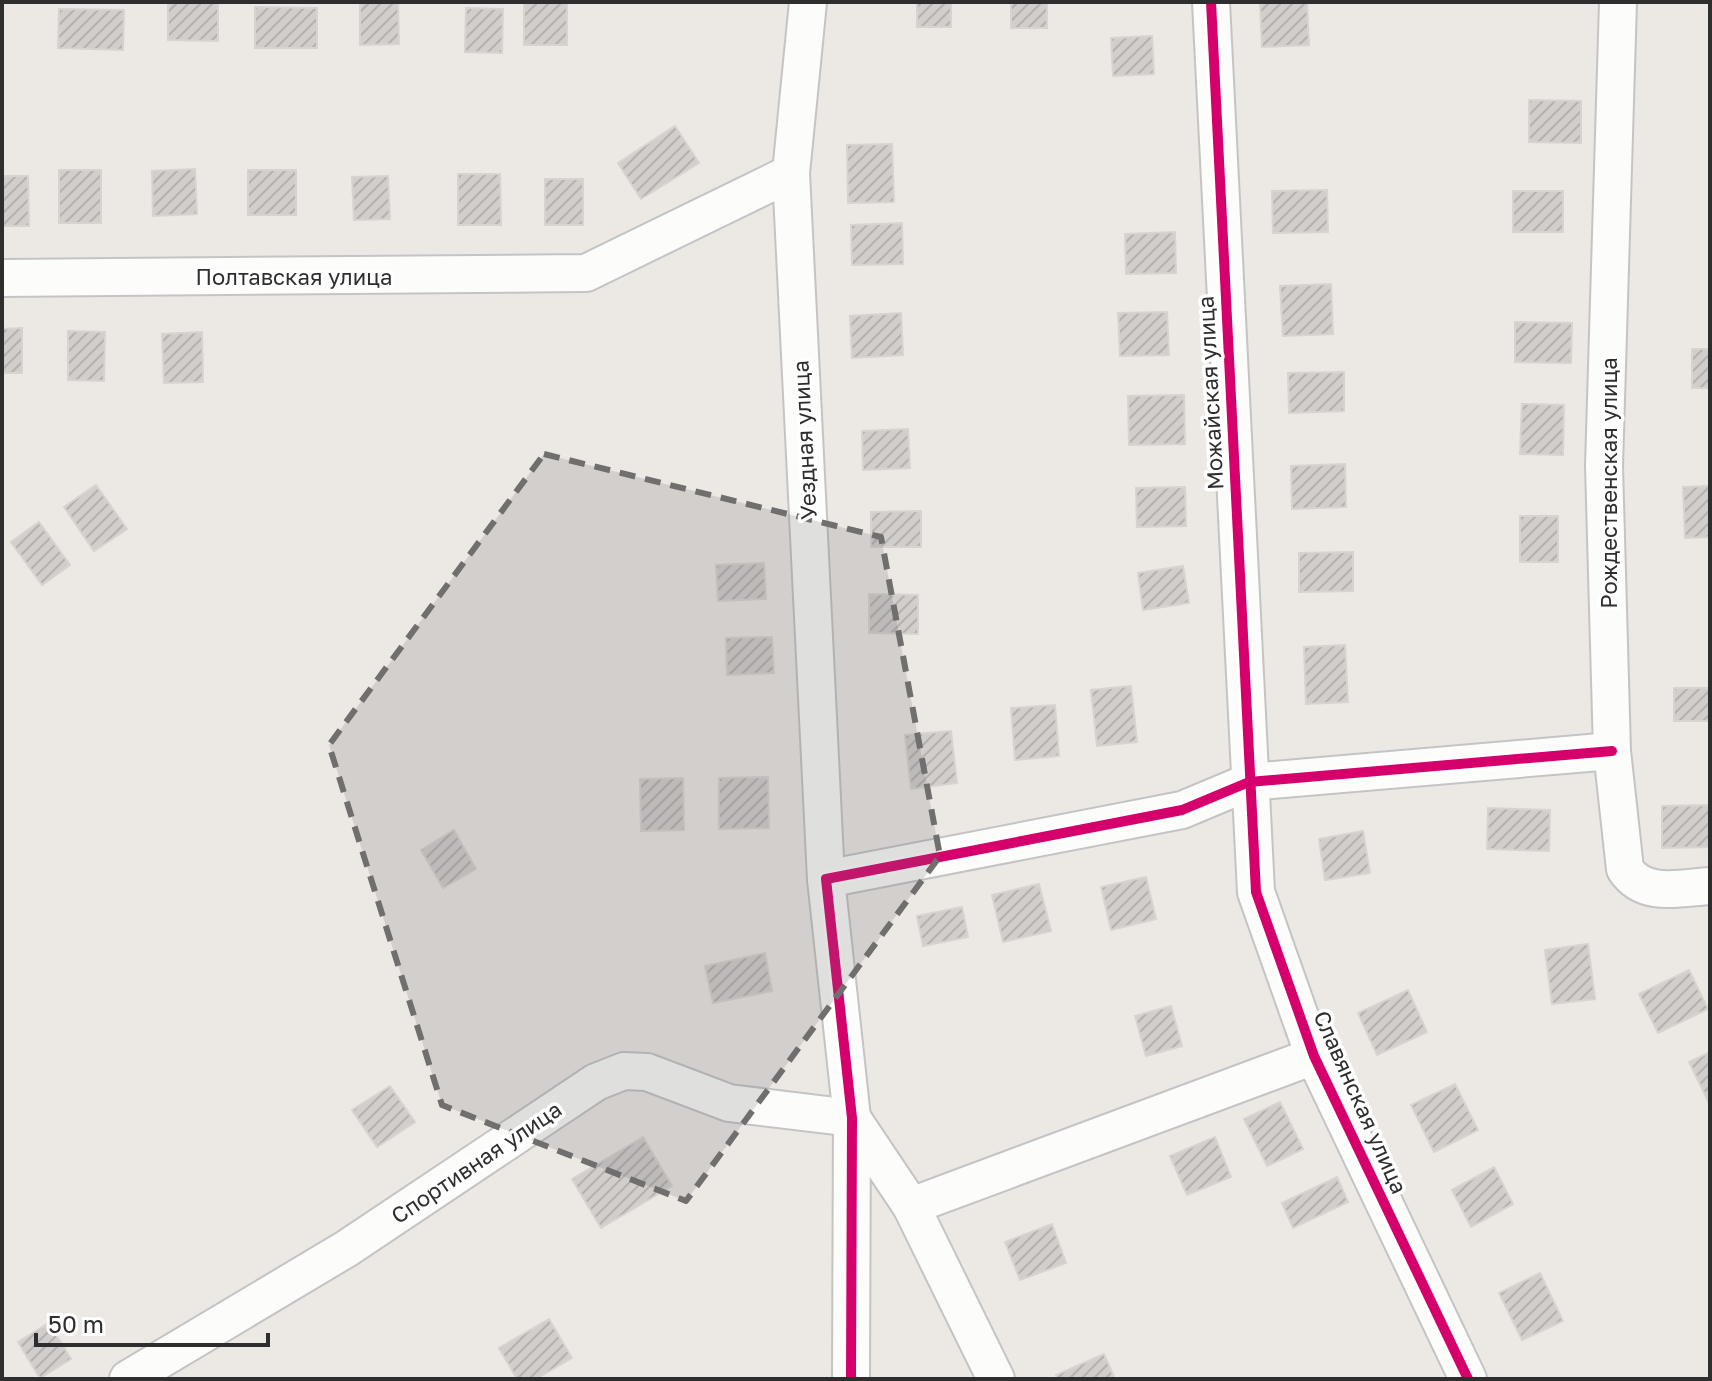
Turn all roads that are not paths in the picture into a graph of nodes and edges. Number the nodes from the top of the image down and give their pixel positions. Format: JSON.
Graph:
{"nodes":[{"id":1,"x":808,"y":2,"type":"edge"},
{"id":2,"x":1211,"y":2,"type":"edge"},
{"id":3,"x":1618,"y":2,"type":"edge"},
{"id":4,"x":791,"y":173,"type":"junction"},
{"id":5,"x":2,"y":278,"type":"edge"},
{"id":6,"x":1612,"y":751,"type":"junction"},
{"id":7,"x":1249,"y":782,"type":"junction"},
{"id":8,"x":826,"y":879,"type":"junction"},
{"id":9,"x":1710,"y":886,"type":"edge"},
{"id":10,"x":1314,"y":1056,"type":"junction"},
{"id":11,"x":852,"y":1118,"type":"junction"},
{"id":12,"x":911,"y":1206,"type":"junction"},
{"id":13,"x":128,"y":1379,"type":"edge"},
{"id":14,"x":851,"y":1379,"type":"edge"},
{"id":15,"x":996,"y":1379,"type":"edge"},
{"id":16,"x":1468,"y":1379,"type":"edge"}],
"edges":[{"from":1,"to":4,"type":"street","name":"Уездная улица"},
{"from":2,"to":7,"type":"street","name":"Можайская улица"},
{"from":3,"to":6,"type":"street","name":"Рождественская улица"},
{"from":4,"to":5,"type":"street","name":"Полтавская улица"},
{"from":4,"to":8,"type":"street","name":"Уездная улица"},
{"from":6,"to":7,"type":"street"},
{"from":6,"to":9,"type":"street","name":"Рождественская улица"},
{"from":7,"to":8,"type":"street"},
{"from":7,"to":10,"type":"street","name":"Славянская улица"},
{"from":8,"to":11,"type":"street","name":"Уездная улица"},
{"from":10,"to":12,"type":"street"},
{"from":10,"to":16,"type":"street","name":"Славянская улица"},
{"from":11,"to":12,"type":"street"},
{"from":11,"to":13,"type":"street","name":"Спортивная улица"},
{"from":11,"to":14,"type":"street","name":"Уездная улица"},
{"from":12,"to":15,"type":"street"}]}
